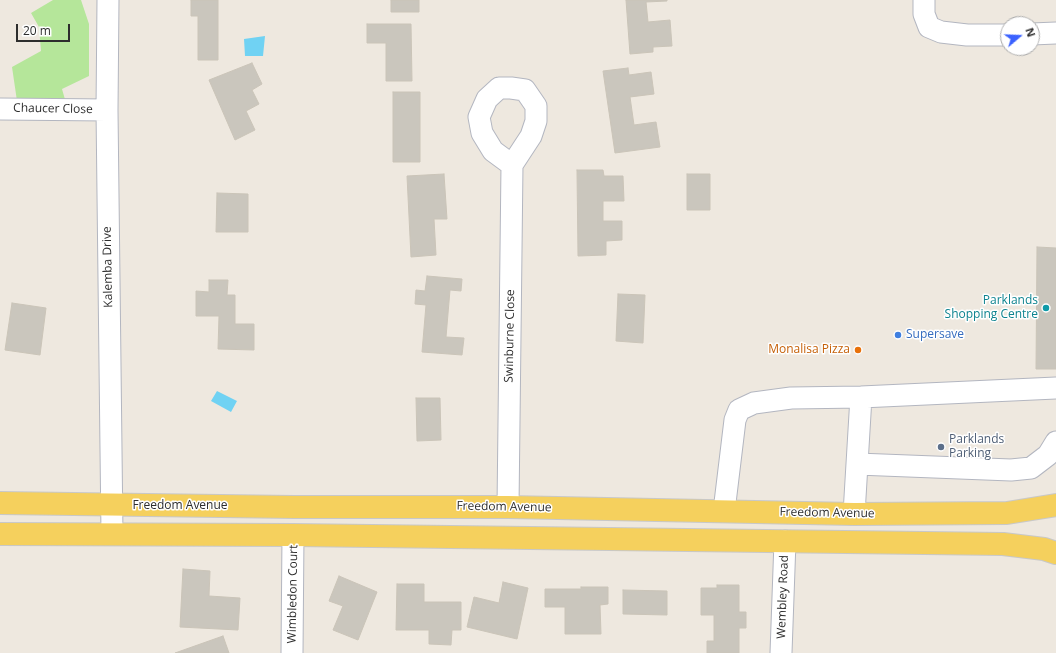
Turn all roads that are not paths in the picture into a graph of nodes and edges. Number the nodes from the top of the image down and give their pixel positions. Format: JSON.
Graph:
{"nodes":[{"id":1,"x":108,"y":0,"type":"edge"},
{"id":2,"x":924,"y":0,"type":"edge"},
{"id":3,"x":1056,"y":33,"type":"edge"},
{"id":4,"x":1040,"y":34,"type":"edge"},
{"id":5,"x":1000,"y":35,"type":"edge"},
{"id":6,"x":0,"y":109,"type":"edge"},
{"id":7,"x":107,"y":110,"type":"junction"},
{"id":8,"x":512,"y":165,"type":"dead end"},
{"id":9,"x":1056,"y":388,"type":"edge"},
{"id":10,"x":861,"y":398,"type":"junction"},
{"id":11,"x":1056,"y":442,"type":"edge"},
{"id":12,"x":857,"y":464,"type":"junction"},
{"id":13,"x":0,"y":503,"type":"edge"},
{"id":14,"x":111,"y":505,"type":"junction"},
{"id":15,"x":1056,"y":505,"type":"edge"},
{"id":16,"x":508,"y":507,"type":"junction"},
{"id":17,"x":724,"y":511,"type":"junction"},
{"id":18,"x":854,"y":514,"type":"junction"},
{"id":19,"x":0,"y":534,"type":"edge"},
{"id":20,"x":112,"y":534,"type":"junction"},
{"id":21,"x":293,"y":535,"type":"junction"},
{"id":22,"x":614,"y":539,"type":"junction"},
{"id":23,"x":784,"y":541,"type":"junction"},
{"id":24,"x":1056,"y":553,"type":"edge"},
{"id":25,"x":292,"y":653,"type":"edge"},
{"id":26,"x":781,"y":653,"type":"edge"}],
"edges":[{"from":1,"to":7,"type":"street","name":"Kalemba Drive"},
{"from":2,"to":5,"type":"street"},
{"from":3,"to":4,"type":"street"},
{"from":6,"to":7,"type":"street","name":"Chaucer Close"},
{"from":7,"to":14,"type":"street","name":"Kalemba Drive"},
{"from":8,"to":16,"type":"street","name":"Swinburne Close"},
{"from":9,"to":10,"type":"street"},
{"from":10,"to":12,"type":"street"},
{"from":10,"to":17,"type":"street"},
{"from":11,"to":12,"type":"street"},
{"from":12,"to":18,"type":"street"},
{"from":13,"to":14,"type":"main road","name":"Freedom Avenue"},
{"from":14,"to":16,"type":"main road","name":"Freedom Avenue"},
{"from":14,"to":20,"type":"street","name":"Kalemba Drive"},
{"from":15,"to":18,"type":"main road","name":"Freedom Avenue"},
{"from":16,"to":17,"type":"main road","name":"Freedom Avenue"},
{"from":17,"to":18,"type":"main road","name":"Freedom Avenue"},
{"from":17,"to":22,"type":"main road"},
{"from":19,"to":20,"type":"main road"},
{"from":20,"to":21,"type":"main road"},
{"from":21,"to":22,"type":"main road"},
{"from":21,"to":25,"type":"street","name":"Wimbledon Court"},
{"from":22,"to":23,"type":"main road"},
{"from":23,"to":24,"type":"main road"},
{"from":23,"to":26,"type":"street","name":"Wembley Road"}]}
